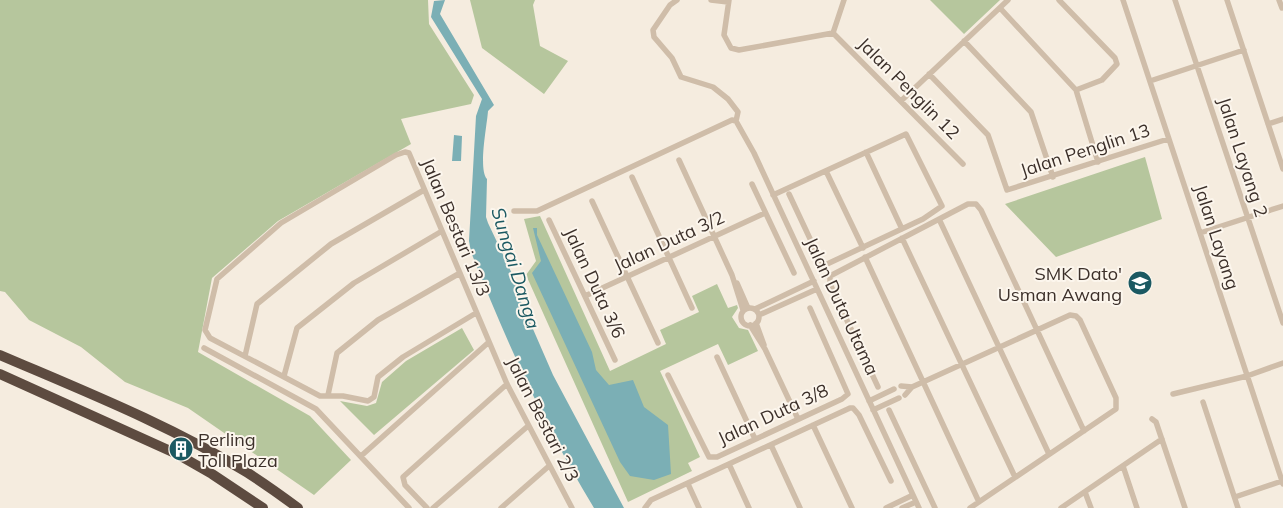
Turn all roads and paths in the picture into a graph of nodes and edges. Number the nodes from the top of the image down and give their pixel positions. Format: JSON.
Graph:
{"nodes":[{"id":1,"x":677,"y":0,"type":"edge"},
{"id":2,"x":711,"y":0,"type":"edge"},
{"id":3,"x":844,"y":0,"type":"edge"},
{"id":4,"x":1008,"y":0,"type":"edge"},
{"id":5,"x":1059,"y":0,"type":"edge"},
{"id":6,"x":1123,"y":0,"type":"edge"},
{"id":7,"x":1175,"y":0,"type":"edge"},
{"id":8,"x":1227,"y":0,"type":"edge"},
{"id":9,"x":1279,"y":0,"type":"edge"},
{"id":10,"x":729,"y":1,"type":"edge"},
{"id":11,"x":1000,"y":8,"type":"junction"},
{"id":12,"x":1282,"y":8,"type":"edge"},
{"id":13,"x":833,"y":33,"type":"junction"},
{"id":14,"x":964,"y":41,"type":"junction"},
{"id":15,"x":1244,"y":50,"type":"junction"},
{"id":16,"x":1197,"y":65,"type":"junction"},
{"id":17,"x":929,"y":74,"type":"junction"},
{"id":18,"x":1150,"y":81,"type":"junction"},
{"id":19,"x":1076,"y":90,"type":"junction"},
{"id":20,"x":902,"y":100,"type":"junction"},
{"id":21,"x":1283,"y":119,"type":"edge"},
{"id":22,"x":734,"y":121,"type":"junction"},
{"id":23,"x":1268,"y":124,"type":"junction"},
{"id":24,"x":1168,"y":139,"type":"junction"},
{"id":25,"x":866,"y":152,"type":"junction"},
{"id":26,"x":679,"y":160,"type":"dead end"},
{"id":27,"x":1098,"y":162,"type":"junction"},
{"id":28,"x":963,"y":164,"type":"dead end"},
{"id":29,"x":1283,"y":170,"type":"edge"},
{"id":30,"x":826,"y":171,"type":"junction"},
{"id":31,"x":1053,"y":176,"type":"junction"},
{"id":32,"x":632,"y":177,"type":"dead end"},
{"id":33,"x":752,"y":184,"type":"dead end"},
{"id":34,"x":424,"y":190,"type":"junction"},
{"id":35,"x":789,"y":194,"type":"dead end"},
{"id":36,"x":773,"y":195,"type":"junction"},
{"id":37,"x":592,"y":201,"type":"dead end"},
{"id":38,"x":1283,"y":206,"type":"edge"},
{"id":39,"x":514,"y":211,"type":"dead end"},
{"id":40,"x":765,"y":213,"type":"junction"},
{"id":41,"x":1247,"y":218,"type":"junction"},
{"id":42,"x":939,"y":219,"type":"junction"},
{"id":43,"x":549,"y":220,"type":"dead end"},
{"id":44,"x":902,"y":229,"type":"junction"},
{"id":45,"x":442,"y":231,"type":"junction"},
{"id":46,"x":1200,"y":233,"type":"junction"},
{"id":47,"x":714,"y":236,"type":"junction"},
{"id":48,"x":902,"y":238,"type":"junction"},
{"id":49,"x":863,"y":248,"type":"junction"},
{"id":50,"x":865,"y":257,"type":"junction"},
{"id":51,"x":669,"y":258,"type":"junction"},
{"id":52,"x":460,"y":273,"type":"junction"},
{"id":53,"x":794,"y":273,"type":"dead end"},
{"id":54,"x":627,"y":277,"type":"junction"},
{"id":55,"x":814,"y":281,"type":"junction"},
{"id":56,"x":817,"y":289,"type":"junction"},
{"id":57,"x":585,"y":296,"type":"junction"},
{"id":58,"x":692,"y":308,"type":"dead end"},
{"id":59,"x":810,"y":308,"type":"dead end"},
{"id":60,"x":751,"y":311,"type":"junction"},
{"id":61,"x":476,"y":313,"type":"junction"},
{"id":62,"x":1283,"y":323,"type":"edge"},
{"id":63,"x":753,"y":324,"type":"junction"},
{"id":64,"x":1037,"y":330,"type":"junction"},
{"id":65,"x":489,"y":342,"type":"junction"},
{"id":66,"x":658,"y":343,"type":"dead end"},
{"id":67,"x":999,"y":347,"type":"junction"},
{"id":68,"x":204,"y":348,"type":"dead end"},
{"id":69,"x":0,"y":355,"type":"edge"},
{"id":70,"x":244,"y":356,"type":"junction"},
{"id":71,"x":717,"y":357,"type":"dead end"},
{"id":72,"x":615,"y":360,"type":"dead end"},
{"id":73,"x":962,"y":364,"type":"junction"},
{"id":74,"x":1283,"y":364,"type":"edge"},
{"id":75,"x":0,"y":374,"type":"edge"},
{"id":76,"x":668,"y":375,"type":"dead end"},
{"id":77,"x":284,"y":376,"type":"junction"},
{"id":78,"x":1247,"y":376,"type":"junction"},
{"id":79,"x":923,"y":382,"type":"junction"},
{"id":80,"x":507,"y":384,"type":"junction"},
{"id":81,"x":901,"y":386,"type":"dead end"},
{"id":82,"x":878,"y":387,"type":"dead end"},
{"id":83,"x":912,"y":387,"type":"junction"},
{"id":84,"x":894,"y":389,"type":"dead end"},
{"id":85,"x":1173,"y":394,"type":"dead end"},
{"id":86,"x":328,"y":395,"type":"junction"},
{"id":87,"x":870,"y":401,"type":"junction"},
{"id":88,"x":1203,"y":402,"type":"dead end"},
{"id":89,"x":874,"y":410,"type":"junction"},
{"id":90,"x":889,"y":410,"type":"dead end"},
{"id":91,"x":798,"y":419,"type":"junction"},
{"id":92,"x":1152,"y":419,"type":"dead end"},
{"id":93,"x":813,"y":425,"type":"junction"},
{"id":94,"x":528,"y":426,"type":"junction"},
{"id":95,"x":1084,"y":431,"type":"junction"},
{"id":96,"x":755,"y":439,"type":"junction"},
{"id":97,"x":1162,"y":439,"type":"junction"},
{"id":98,"x":771,"y":445,"type":"junction"},
{"id":99,"x":1049,"y":454,"type":"junction"},
{"id":100,"x":361,"y":456,"type":"junction"},
{"id":101,"x":729,"y":464,"type":"junction"},
{"id":102,"x":549,"y":466,"type":"junction"},
{"id":103,"x":1123,"y":466,"type":"junction"},
{"id":104,"x":1014,"y":477,"type":"junction"},
{"id":105,"x":891,"y":481,"type":"dead end"},
{"id":106,"x":1282,"y":483,"type":"edge"},
{"id":107,"x":688,"y":484,"type":"junction"},
{"id":108,"x":1085,"y":492,"type":"junction"},
{"id":109,"x":1234,"y":497,"type":"junction"},
{"id":110,"x":916,"y":502,"type":"edge"},
{"id":111,"x":979,"y":502,"type":"junction"},
{"id":112,"x":570,"y":507,"type":"edge"},
{"id":113,"x":263,"y":508,"type":"edge"},
{"id":114,"x":298,"y":508,"type":"edge"},
{"id":115,"x":409,"y":508,"type":"edge"},
{"id":116,"x":427,"y":508,"type":"edge"},
{"id":117,"x":433,"y":508,"type":"edge"},
{"id":118,"x":501,"y":508,"type":"edge"},
{"id":119,"x":645,"y":508,"type":"edge"},
{"id":120,"x":699,"y":508,"type":"edge"},
{"id":121,"x":749,"y":508,"type":"edge"},
{"id":122,"x":800,"y":508,"type":"edge"},
{"id":123,"x":852,"y":508,"type":"edge"},
{"id":124,"x":886,"y":508,"type":"edge"},
{"id":125,"x":902,"y":508,"type":"edge"},
{"id":126,"x":935,"y":508,"type":"edge"},
{"id":127,"x":970,"y":508,"type":"edge"},
{"id":128,"x":1061,"y":508,"type":"edge"},
{"id":129,"x":1091,"y":508,"type":"edge"},
{"id":130,"x":1137,"y":508,"type":"edge"},
{"id":131,"x":1185,"y":508,"type":"edge"},
{"id":132,"x":1238,"y":508,"type":"edge"}],
"edges":[{"from":1,"to":22,"type":"street","name":"Jalan Duta Utama"},
{"from":2,"to":10,"type":"street"},
{"from":3,"to":13,"type":"street"},
{"from":4,"to":11,"type":"street"},
{"from":5,"to":19,"type":"street"},
{"from":6,"to":18,"type":"street","name":"Jalan Layang"},
{"from":7,"to":16,"type":"street","name":"Jalan Layang 2"},
{"from":8,"to":15,"type":"street"},
{"from":9,"to":12,"type":"street"},
{"from":10,"to":13,"type":"street"},
{"from":11,"to":14,"type":"street"},
{"from":11,"to":19,"type":"street"},
{"from":13,"to":20,"type":"street","name":"Jalan Penglin 12"},
{"from":14,"to":17,"type":"street"},
{"from":14,"to":31,"type":"street"},
{"from":15,"to":16,"type":"street"},
{"from":15,"to":23,"type":"street"},
{"from":16,"to":18,"type":"street"},
{"from":16,"to":41,"type":"street","name":"Jalan Layang 2"},
{"from":17,"to":20,"type":"street"},
{"from":17,"to":31,"type":"street","name":"Jalan Penglin 13"},
{"from":18,"to":24,"type":"street","name":"Jalan Layang"},
{"from":19,"to":27,"type":"street"},
{"from":20,"to":28,"type":"street","name":"Jalan Penglin 12"},
{"from":21,"to":23,"type":"street"},
{"from":22,"to":36,"type":"street","name":"Jalan Duta Utama"},
{"from":22,"to":39,"type":"street"},
{"from":23,"to":29,"type":"street"},
{"from":24,"to":27,"type":"street","name":"Jalan Penglin 13"},
{"from":24,"to":46,"type":"street","name":"Jalan Layang"},
{"from":25,"to":30,"type":"street"},
{"from":25,"to":44,"type":"street"},
{"from":25,"to":44,"type":"street"},
{"from":26,"to":47,"type":"street"},
{"from":27,"to":31,"type":"street","name":"Jalan Penglin 13"},
{"from":30,"to":36,"type":"street"},
{"from":30,"to":49,"type":"street"},
{"from":32,"to":51,"type":"street"},
{"from":33,"to":40,"type":"street"},
{"from":34,"to":45,"type":"street","name":"Jalan Bestari 13/3"},
{"from":34,"to":70,"type":"street"},
{"from":34,"to":70,"type":"street","name":"Jalan Bestari 13/3"},
{"from":35,"to":49,"type":"street"},
{"from":36,"to":55,"type":"street","name":"Jalan Duta Utama"},
{"from":37,"to":54,"type":"street"},
{"from":38,"to":41,"type":"street"},
{"from":40,"to":47,"type":"street","name":"Jalan Duta 3/2"},
{"from":40,"to":53,"type":"street"},
{"from":41,"to":46,"type":"street"},
{"from":41,"to":62,"type":"street","name":"Jalan Layang 2"},
{"from":42,"to":48,"type":"street"},
{"from":42,"to":64,"type":"street"},
{"from":42,"to":67,"type":"street"},
{"from":43,"to":57,"type":"street","name":"Jalan Duta 3/6"},
{"from":44,"to":49,"type":"street"},
{"from":45,"to":52,"type":"street","name":"Jalan Bestari 13/3"},
{"from":45,"to":77,"type":"street"},
{"from":46,"to":78,"type":"street","name":"Jalan Layang"},
{"from":47,"to":51,"type":"street","name":"Jalan Duta 3/2"},
{"from":47,"to":60,"type":"street"},
{"from":48,"to":50,"type":"street"},
{"from":48,"to":73,"type":"street"},
{"from":50,"to":79,"type":"street"},
{"from":50,"to":82,"type":"street"},
{"from":51,"to":54,"type":"street","name":"Jalan Duta 3/2"},
{"from":51,"to":58,"type":"street"},
{"from":52,"to":61,"type":"street","name":"Jalan Bestari 13/3"},
{"from":52,"to":86,"type":"street"},
{"from":54,"to":57,"type":"street","name":"Jalan Duta 3/2"},
{"from":54,"to":66,"type":"street"},
{"from":55,"to":56,"type":"street","name":"Jalan Duta Utama"},
{"from":55,"to":60,"type":"street"},
{"from":56,"to":60,"type":"street"},
{"from":56,"to":87,"type":"street","name":"Jalan Duta Utama"},
{"from":57,"to":72,"type":"street","name":"Jalan Duta 3/6"},
{"from":59,"to":91,"type":"street","name":"Jalan Duta 3/8"},
{"from":60,"to":63,"type":"street"},
{"from":60,"to":63,"type":"street"},
{"from":61,"to":65,"type":"street","name":"Jalan Bestari 13/3"},
{"from":61,"to":86,"type":"street"},
{"from":63,"to":91,"type":"street"},
{"from":64,"to":67,"type":"street"},
{"from":64,"to":95,"type":"street"},
{"from":64,"to":95,"type":"street"},
{"from":65,"to":80,"type":"street","name":"Jalan Bestari 2/3"},
{"from":65,"to":100,"type":"street"},
{"from":67,"to":73,"type":"street"},
{"from":67,"to":99,"type":"street"},
{"from":68,"to":100,"type":"street"},
{"from":69,"to":114,"type":"highway"},
{"from":70,"to":77,"type":"street"},
{"from":71,"to":96,"type":"street"},
{"from":73,"to":79,"type":"street"},
{"from":73,"to":104,"type":"street"},
{"from":74,"to":78,"type":"street"},
{"from":75,"to":113,"type":"highway"},
{"from":76,"to":96,"type":"street","name":"Jalan Duta 3/8"},
{"from":77,"to":86,"type":"street"},
{"from":78,"to":85,"type":"street"},
{"from":78,"to":106,"type":"street","name":"Jalan Layang"},
{"from":79,"to":83,"type":"street"},
{"from":79,"to":111,"type":"street"},
{"from":80,"to":94,"type":"street","name":"Jalan Bestari 2/3"},
{"from":80,"to":116,"type":"street"},
{"from":81,"to":83,"type":"street"},
{"from":83,"to":89,"type":"street"},
{"from":84,"to":87,"type":"street"},
{"from":87,"to":89,"type":"street","name":"Jalan Duta Utama"},
{"from":88,"to":109,"type":"street"},
{"from":89,"to":110,"type":"street","name":"Jalan Duta Utama"},
{"from":90,"to":126,"type":"street"},
{"from":91,"to":96,"type":"street","name":"Jalan Duta 3/8"},
{"from":92,"to":97,"type":"street"},
{"from":93,"to":98,"type":"street"},
{"from":93,"to":105,"type":"street"},
{"from":93,"to":123,"type":"street"},
{"from":94,"to":102,"type":"street","name":"Jalan Bestari 2/3"},
{"from":94,"to":117,"type":"street"},
{"from":95,"to":99,"type":"street"},
{"from":97,"to":103,"type":"street"},
{"from":97,"to":131,"type":"street"},
{"from":98,"to":101,"type":"street"},
{"from":98,"to":122,"type":"street"},
{"from":99,"to":104,"type":"street"},
{"from":100,"to":115,"type":"street"},
{"from":101,"to":107,"type":"street"},
{"from":101,"to":121,"type":"street"},
{"from":102,"to":112,"type":"street","name":"Jalan Bestari 2/3"},
{"from":102,"to":118,"type":"street"},
{"from":103,"to":108,"type":"street"},
{"from":103,"to":130,"type":"street"},
{"from":104,"to":111,"type":"street"},
{"from":106,"to":109,"type":"street"},
{"from":107,"to":119,"type":"street"},
{"from":107,"to":120,"type":"street"},
{"from":108,"to":128,"type":"street"},
{"from":108,"to":129,"type":"street"},
{"from":109,"to":132,"type":"street"},
{"from":110,"to":124,"type":"street"},
{"from":110,"to":125,"type":"street"},
{"from":111,"to":127,"type":"street"}]}
